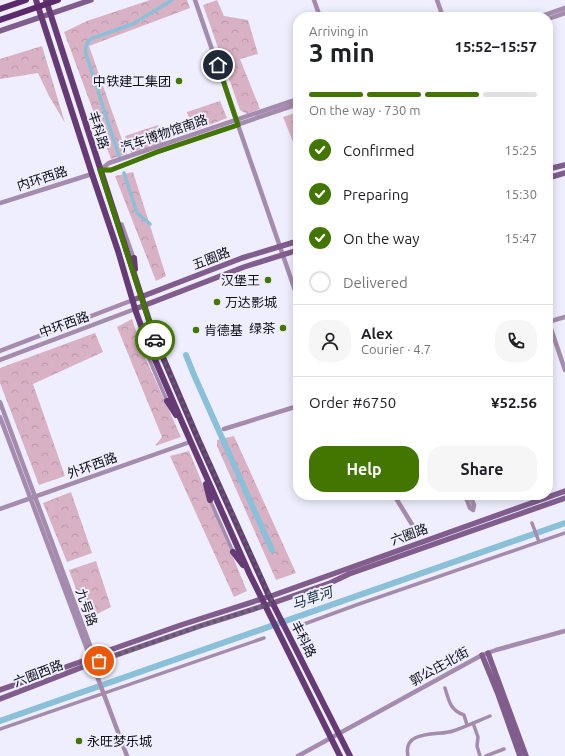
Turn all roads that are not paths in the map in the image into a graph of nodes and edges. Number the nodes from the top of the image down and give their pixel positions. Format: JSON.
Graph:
{"nodes":[{"id":1,"x":26,"y":0,"type":"edge"},
{"id":2,"x":36,"y":0,"type":"edge"},
{"id":3,"x":46,"y":0,"type":"edge"},
{"id":4,"x":58,"y":0,"type":"edge"},
{"id":5,"x":91,"y":0,"type":"edge"},
{"id":6,"x":195,"y":0,"type":"edge"},
{"id":7,"x":314,"y":0,"type":"edge"},
{"id":8,"x":437,"y":0,"type":"edge"},
{"id":9,"x":565,"y":8,"type":"edge"},
{"id":10,"x":0,"y":9,"type":"edge"},
{"id":11,"x":318,"y":12,"type":"edge"},
{"id":12,"x":441,"y":12,"type":"edge"},
{"id":13,"x":553,"y":12,"type":"edge"},
{"id":14,"x":565,"y":13,"type":"edge"},
{"id":15,"x":50,"y":14,"type":"junction"},
{"id":16,"x":42,"y":17,"type":"junction"},
{"id":17,"x":553,"y":17,"type":"edge"},
{"id":18,"x":0,"y":20,"type":"edge"},
{"id":19,"x":0,"y":31,"type":"edge"},
{"id":20,"x":293,"y":101,"type":"edge"},
{"id":21,"x":293,"y":106,"type":"edge"},
{"id":22,"x":238,"y":122,"type":"junction"},
{"id":23,"x":565,"y":164,"type":"edge"},
{"id":24,"x":553,"y":168,"type":"edge"},
{"id":25,"x":100,"y":170,"type":"junction"},
{"id":26,"x":565,"y":172,"type":"edge"},
{"id":27,"x":92,"y":174,"type":"junction"},
{"id":28,"x":553,"y":176,"type":"edge"},
{"id":29,"x":0,"y":203,"type":"edge"},
{"id":30,"x":112,"y":206,"type":"junction"},
{"id":31,"x":122,"y":224,"type":"joint"},
{"id":32,"x":293,"y":242,"type":"edge"},
{"id":33,"x":280,"y":246,"type":"junction"},
{"id":34,"x":293,"y":251,"type":"edge"},
{"id":35,"x":283,"y":254,"type":"junction"},
{"id":36,"x":134,"y":258,"type":"joint"},
{"id":37,"x":135,"y":278,"type":"junction"},
{"id":38,"x":293,"y":283,"type":"edge"},
{"id":39,"x":141,"y":297,"type":"junction"},
{"id":40,"x":133,"y":300,"type":"junction"},
{"id":41,"x":144,"y":306,"type":"junction"},
{"id":42,"x":135,"y":309,"type":"junction"},
{"id":43,"x":565,"y":317,"type":"edge"},
{"id":44,"x":553,"y":320,"type":"edge"},
{"id":45,"x":144,"y":332,"type":"junction"},
{"id":46,"x":553,"y":335,"type":"edge"},
{"id":47,"x":0,"y":351,"type":"edge"},
{"id":48,"x":146,"y":352,"type":"joint"},
{"id":49,"x":0,"y":360,"type":"edge"},
{"id":50,"x":565,"y":370,"type":"edge"},
{"id":51,"x":167,"y":401,"type":"joint"},
{"id":52,"x":0,"y":402,"type":"edge"},
{"id":53,"x":293,"y":408,"type":"edge"},
{"id":54,"x":0,"y":417,"type":"edge"},
{"id":55,"x":182,"y":422,"type":"junction"},
{"id":56,"x":224,"y":429,"type":"dead end"},
{"id":57,"x":190,"y":442,"type":"junction"},
{"id":58,"x":203,"y":471,"type":"junction"},
{"id":59,"x":565,"y":491,"type":"edge"},
{"id":60,"x":553,"y":495,"type":"edge"},
{"id":61,"x":36,"y":497,"type":"junction"},
{"id":62,"x":565,"y":498,"type":"edge"},
{"id":63,"x":30,"y":499,"type":"junction"},
{"id":64,"x":210,"y":500,"type":"joint"},
{"id":65,"x":397,"y":500,"type":"edge"},
{"id":66,"x":467,"y":500,"type":"edge"},
{"id":67,"x":472,"y":500,"type":"edge"},
{"id":68,"x":540,"y":500,"type":"edge"},
{"id":69,"x":0,"y":509,"type":"edge"},
{"id":70,"x":532,"y":523,"type":"dead end"},
{"id":71,"x":416,"y":531,"type":"dead end"},
{"id":72,"x":565,"y":532,"type":"edge"},
{"id":73,"x":539,"y":542,"type":"junction"},
{"id":74,"x":233,"y":552,"type":"joint"},
{"id":75,"x":250,"y":575,"type":"junction"},
{"id":76,"x":269,"y":596,"type":"junction"},
{"id":77,"x":261,"y":599,"type":"junction"},
{"id":78,"x":273,"y":603,"type":"junction"},
{"id":79,"x":264,"y":605,"type":"junction"},
{"id":80,"x":296,"y":627,"type":"dead end"},
{"id":81,"x":565,"y":631,"type":"edge"},
{"id":82,"x":264,"y":638,"type":"dead end"},
{"id":83,"x":485,"y":654,"type":"junction"},
{"id":84,"x":92,"y":656,"type":"junction"},
{"id":85,"x":93,"y":663,"type":"junction"},
{"id":86,"x":445,"y":688,"type":"dead end"},
{"id":87,"x":0,"y":690,"type":"edge"},
{"id":88,"x":104,"y":692,"type":"junction"},
{"id":89,"x":0,"y":699,"type":"edge"},
{"id":90,"x":490,"y":716,"type":"dead end"},
{"id":91,"x":473,"y":723,"type":"junction"},
{"id":92,"x":467,"y":726,"type":"junction"},
{"id":93,"x":0,"y":729,"type":"edge"},
{"id":94,"x":339,"y":734,"type":"junction"},
{"id":95,"x":331,"y":738,"type":"junction"},
{"id":96,"x":504,"y":749,"type":"dead end"},
{"id":97,"x":127,"y":756,"type":"edge"},
{"id":98,"x":298,"y":756,"type":"edge"},
{"id":99,"x":340,"y":756,"type":"edge"},
{"id":100,"x":350,"y":756,"type":"edge"},
{"id":101,"x":408,"y":756,"type":"edge"},
{"id":102,"x":480,"y":756,"type":"edge"},
{"id":103,"x":486,"y":756,"type":"edge"},
{"id":104,"x":520,"y":756,"type":"edge"},
{"id":105,"x":526,"y":756,"type":"edge"}],
"edges":[{"from":1,"to":10,"type":"highway"},
{"from":2,"to":16,"type":"main road","name":"丰科路"},
{"from":3,"to":15,"type":"main road","name":"丰科路"},
{"from":4,"to":18,"type":"highway","bridge":true},
{"from":5,"to":15,"type":"main road"},
{"from":6,"to":22,"type":"street"},
{"from":7,"to":11,"type":"street"},
{"from":8,"to":12,"type":"street"},
{"from":9,"to":13,"type":"street"},
{"from":14,"to":17,"type":"street"},
{"from":15,"to":16,"type":"main road"},
{"from":15,"to":25,"type":"main road","name":"丰科路"},
{"from":16,"to":19,"type":"main road"},
{"from":16,"to":27,"type":"main road","name":"丰科路"},
{"from":20,"to":22,"type":"street","name":"汽车博物馆南路"},
{"from":21,"to":22,"type":"street","name":"汽车博物馆南路"},
{"from":22,"to":25,"type":"street","name":"汽车博物馆南路"},
{"from":22,"to":33,"type":"street"},
{"from":23,"to":24,"type":"main road"},
{"from":25,"to":30,"type":"main road","name":"丰科路"},
{"from":26,"to":28,"type":"main road"},
{"from":27,"to":29,"type":"street","name":"内环西路"},
{"from":27,"to":40,"type":"main road","name":"丰科路"},
{"from":30,"to":31,"type":"main road"},
{"from":30,"to":37,"type":"main road","name":"丰科路"},
{"from":31,"to":36,"type":"street"},
{"from":32,"to":33,"type":"main road","name":"五圈路"},
{"from":33,"to":35,"type":"street"},
{"from":33,"to":39,"type":"main road","name":"五圈路"},
{"from":34,"to":35,"type":"main road","name":"五圈路"},
{"from":35,"to":38,"type":"street"},
{"from":35,"to":41,"type":"main road","name":"五圈路"},
{"from":36,"to":37,"type":"main road"},
{"from":37,"to":39,"type":"main road","name":"丰科路"},
{"from":39,"to":40,"type":"main road","name":"五圈路"},
{"from":39,"to":41,"type":"main road","name":"丰科路"},
{"from":40,"to":42,"type":"main road","name":"丰科路"},
{"from":40,"to":47,"type":"street","name":"中环西路"},
{"from":41,"to":42,"type":"main road","name":"五圈路"},
{"from":41,"to":76,"type":"main road","name":"丰科路"},
{"from":42,"to":45,"type":"main road","name":"丰科路"},
{"from":42,"to":49,"type":"street","name":"中环西路"},
{"from":43,"to":44,"type":"street"},
{"from":45,"to":48,"type":"main road"},
{"from":45,"to":55,"type":"main road","name":"丰科路"},
{"from":46,"to":50,"type":"street"},
{"from":48,"to":51,"type":"street"},
{"from":51,"to":55,"type":"main road"},
{"from":52,"to":61,"type":"street","name":"九号路"},
{"from":53,"to":56,"type":"street"},
{"from":54,"to":63,"type":"street","name":"九号路"},
{"from":55,"to":57,"type":"main road","name":"丰科路"},
{"from":57,"to":58,"type":"main road","name":"丰科路"},
{"from":57,"to":61,"type":"street","name":"外环西路"},
{"from":58,"to":64,"type":"main road"},
{"from":58,"to":75,"type":"main road","name":"丰科路"},
{"from":59,"to":60,"type":"main road","name":"六圈路"},
{"from":61,"to":63,"type":"street","name":"外环西路"},
{"from":61,"to":84,"type":"street","name":"九号路"},
{"from":62,"to":78,"type":"main road","name":"六圈路"},
{"from":63,"to":69,"type":"street","name":"外环西路"},
{"from":63,"to":84,"type":"street","name":"九号路"},
{"from":64,"to":74,"type":"street"},
{"from":65,"to":71,"type":"street"},
{"from":66,"to":67,"type":"street"},
{"from":68,"to":76,"type":"main road","name":"六圈路"},
{"from":70,"to":73,"type":"street"},
{"from":72,"to":73,"type":"street"},
{"from":73,"to":80,"type":"street"},
{"from":74,"to":75,"type":"main road"},
{"from":75,"to":77,"type":"main road","name":"丰科路"},
{"from":76,"to":77,"type":"main road","name":"六圈路"},
{"from":76,"to":78,"type":"main road","name":"丰科路"},
{"from":77,"to":79,"type":"main road","name":"丰科路"},
{"from":77,"to":84,"type":"main road","name":"六圈西路"},
{"from":78,"to":79,"type":"main road","name":"六圈路"},
{"from":78,"to":94,"type":"main road","name":"丰科路"},
{"from":79,"to":85,"type":"main road","name":"六圈西路"},
{"from":79,"to":95,"type":"main road","name":"丰科路"},
{"from":81,"to":83,"type":"street","name":"郭公庄北街"},
{"from":82,"to":88,"type":"street"},
{"from":83,"to":94,"type":"street","name":"郭公庄北街"},
{"from":83,"to":104,"type":"main road"},
{"from":83,"to":105,"type":"main road"},
{"from":84,"to":85,"type":"street","name":"九号路"},
{"from":84,"to":87,"type":"main road","name":"六圈西路"},
{"from":85,"to":88,"type":"street"},
{"from":85,"to":89,"type":"main road","name":"六圈西路"},
{"from":86,"to":92,"type":"street"},
{"from":88,"to":93,"type":"street"},
{"from":88,"to":97,"type":"street"},
{"from":90,"to":91,"type":"street"},
{"from":91,"to":92,"type":"street"},
{"from":91,"to":102,"type":"street"},
{"from":92,"to":101,"type":"street"},
{"from":94,"to":95,"type":"street","name":"郭公庄北街"},
{"from":94,"to":100,"type":"main road","name":"丰科路"},
{"from":95,"to":98,"type":"street","name":"郭公庄北街"},
{"from":95,"to":99,"type":"main road","name":"丰科路"},
{"from":96,"to":103,"type":"street"}]}
